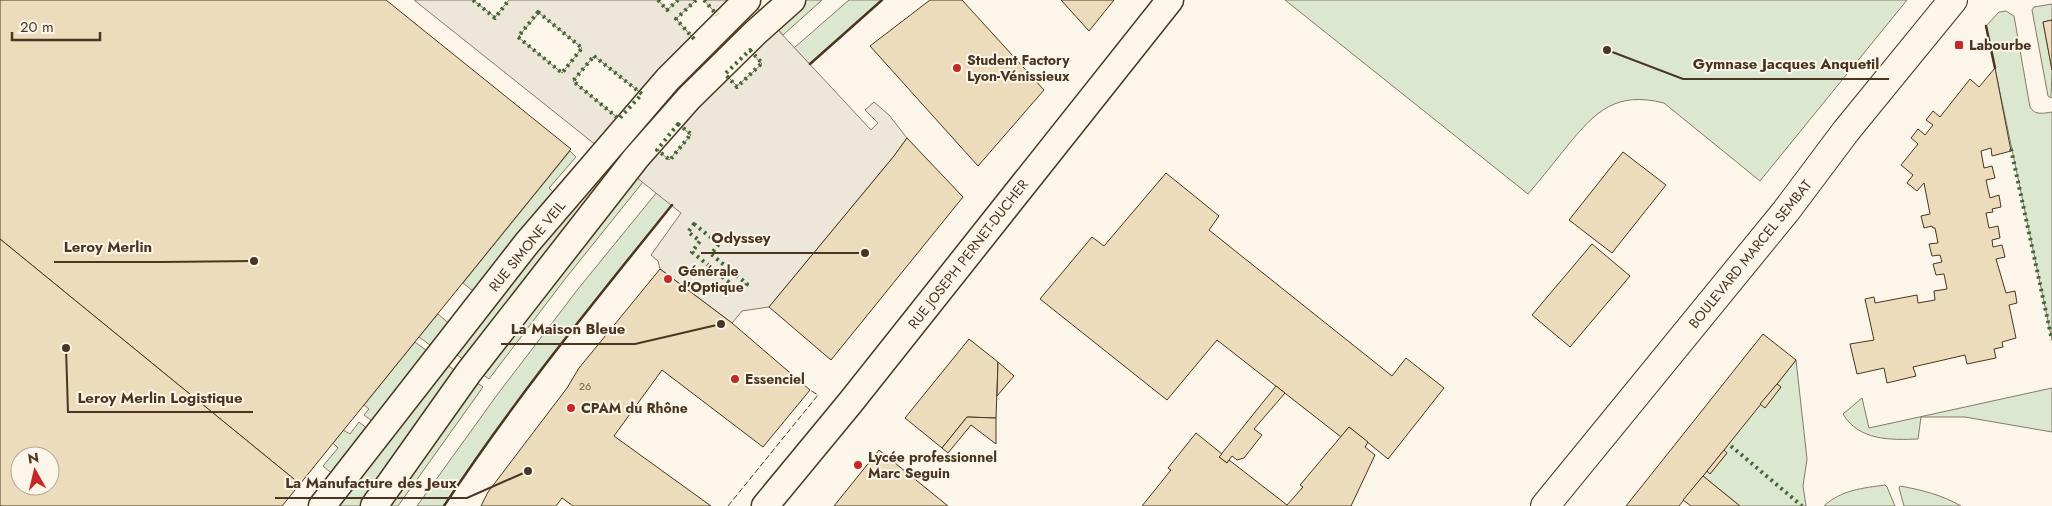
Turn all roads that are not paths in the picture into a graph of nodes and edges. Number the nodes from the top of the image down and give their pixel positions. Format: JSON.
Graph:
{"nodes":[{"id":1,"x":747,"y":0,"type":"edge"},
{"id":2,"x":792,"y":0,"type":"edge"},
{"id":3,"x":1170,"y":0,"type":"edge"},
{"id":4,"x":1953,"y":0,"type":"edge"},
{"id":5,"x":322,"y":506,"type":"edge"},
{"id":6,"x":374,"y":506,"type":"edge"},
{"id":7,"x":765,"y":506,"type":"edge"},
{"id":8,"x":1545,"y":506,"type":"edge"}],
"edges":[{"from":1,"to":5,"type":"street","name":"RUE SIMONE VEIL"},
{"from":2,"to":6,"type":"street"},
{"from":3,"to":7,"type":"street","name":"RUE JOSEPH PERNET-DUCHER"},
{"from":4,"to":8,"type":"street","name":"BOULEVARD MARCEL SEMBAT"}]}
